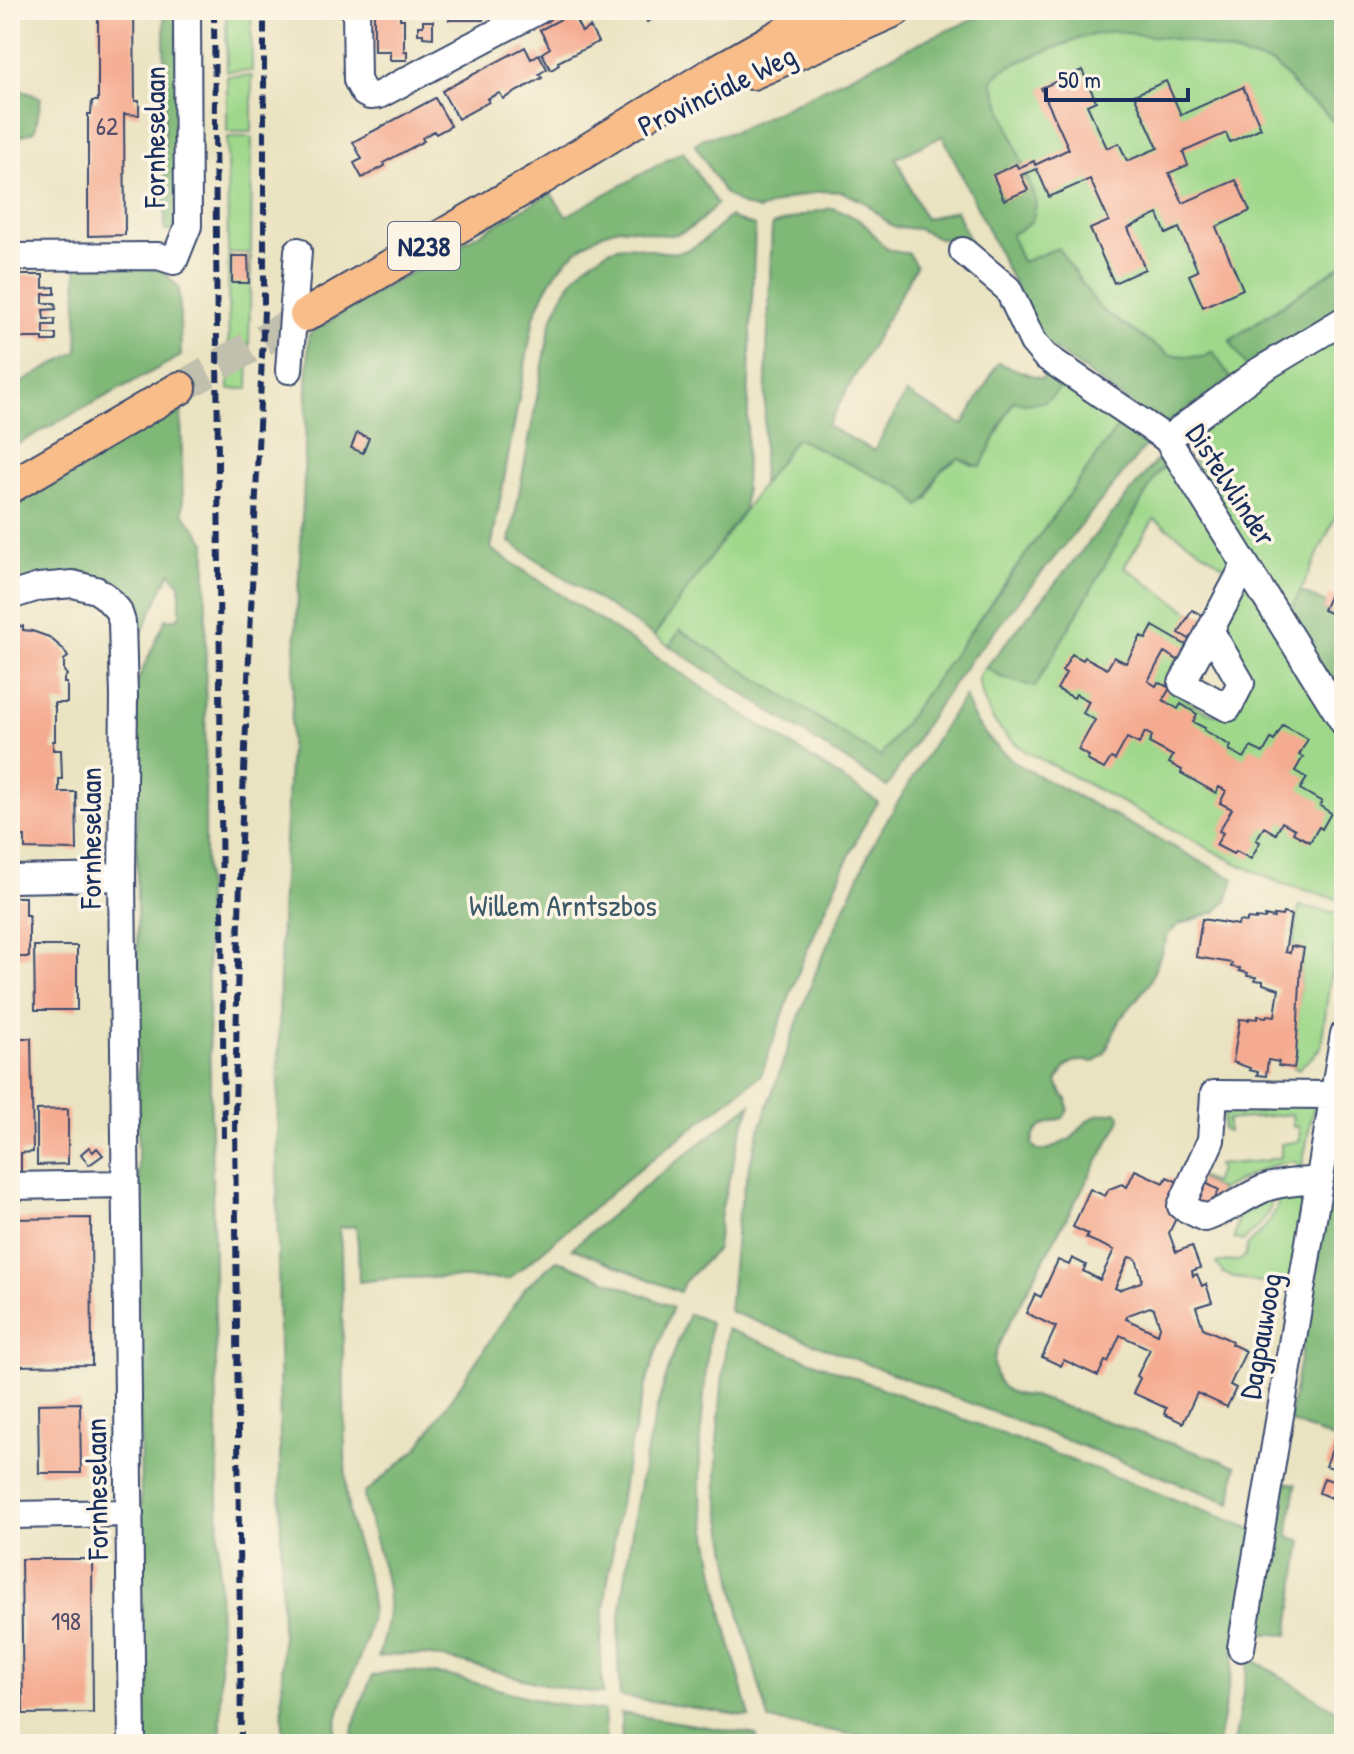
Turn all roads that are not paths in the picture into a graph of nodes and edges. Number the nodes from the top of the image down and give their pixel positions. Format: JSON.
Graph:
{"nodes":[{"id":1,"x":187,"y":10,"type":"edge"},
{"id":2,"x":356,"y":10,"type":"edge"},
{"id":3,"x":539,"y":10,"type":"edge"},
{"id":4,"x":825,"y":10,"type":"edge"},
{"id":5,"x":895,"y":10,"type":"edge"},
{"id":6,"x":511,"y":17,"type":"edge"},
{"id":7,"x":542,"y":178,"type":"junction"},
{"id":8,"x":298,"y":251,"type":"dead end"},
{"id":9,"x":963,"y":251,"type":"dead end"},
{"id":10,"x":10,"y":257,"type":"edge"},
{"id":11,"x":306,"y":315,"type":"tunnel mouth"},
{"id":12,"x":1344,"y":320,"type":"edge"},
{"id":13,"x":289,"y":370,"type":"dead end"},
{"id":14,"x":180,"y":388,"type":"tunnel mouth"},
{"id":15,"x":1167,"y":439,"type":"junction"},
{"id":16,"x":10,"y":487,"type":"edge"},
{"id":17,"x":1245,"y":565,"type":"junction"},
{"id":18,"x":10,"y":596,"type":"edge"},
{"id":19,"x":1210,"y":630,"type":"dead end"},
{"id":20,"x":1344,"y":723,"type":"edge"},
{"id":21,"x":122,"y":877,"type":"junction"},
{"id":22,"x":10,"y":879,"type":"edge"},
{"id":23,"x":1344,"y":1034,"type":"edge"},
{"id":24,"x":1339,"y":1097,"type":"edge"},
{"id":25,"x":1320,"y":1180,"type":"junction"},
{"id":26,"x":125,"y":1184,"type":"junction"},
{"id":27,"x":10,"y":1186,"type":"edge"},
{"id":28,"x":130,"y":1513,"type":"junction"},
{"id":29,"x":10,"y":1515,"type":"edge"},
{"id":30,"x":1241,"y":1648,"type":"dead end"},
{"id":31,"x":132,"y":1744,"type":"edge"}],
"edges":[{"from":1,"to":10,"type":"street","name":"Fornheselaan"},
{"from":2,"to":6,"type":"street"},
{"from":3,"to":6,"type":"street"},
{"from":4,"to":7,"type":"main road","name":"Provinciale Weg","number":"N238"},
{"from":5,"to":7,"type":"main road","name":"Provinciale Weg","number":"N238"},
{"from":7,"to":11,"type":"main road","name":"Provinciale Weg","number":"N238"},
{"from":8,"to":13,"type":"street"},
{"from":9,"to":15,"type":"street","name":"Distelvlinder"},
{"from":12,"to":15,"type":"street"},
{"from":14,"to":16,"type":"main road"},
{"from":15,"to":17,"type":"street","name":"Distelvlinder"},
{"from":17,"to":19,"type":"street"},
{"from":17,"to":20,"type":"street","name":"Distelvlinder"},
{"from":18,"to":21,"type":"street","name":"Fornheselaan"},
{"from":21,"to":22,"type":"street"},
{"from":21,"to":26,"type":"street","name":"Fornheselaan"},
{"from":23,"to":24,"type":"street","name":"Dagpauwoog"},
{"from":24,"to":25,"type":"street","name":"Dagpauwoog"},
{"from":24,"to":25,"type":"street"},
{"from":25,"to":30,"type":"street","name":"Dagpauwoog"},
{"from":26,"to":27,"type":"street"},
{"from":26,"to":28,"type":"street","name":"Fornheselaan"},
{"from":28,"to":29,"type":"street"},
{"from":28,"to":31,"type":"street","name":"Fornheselaan"}]}
